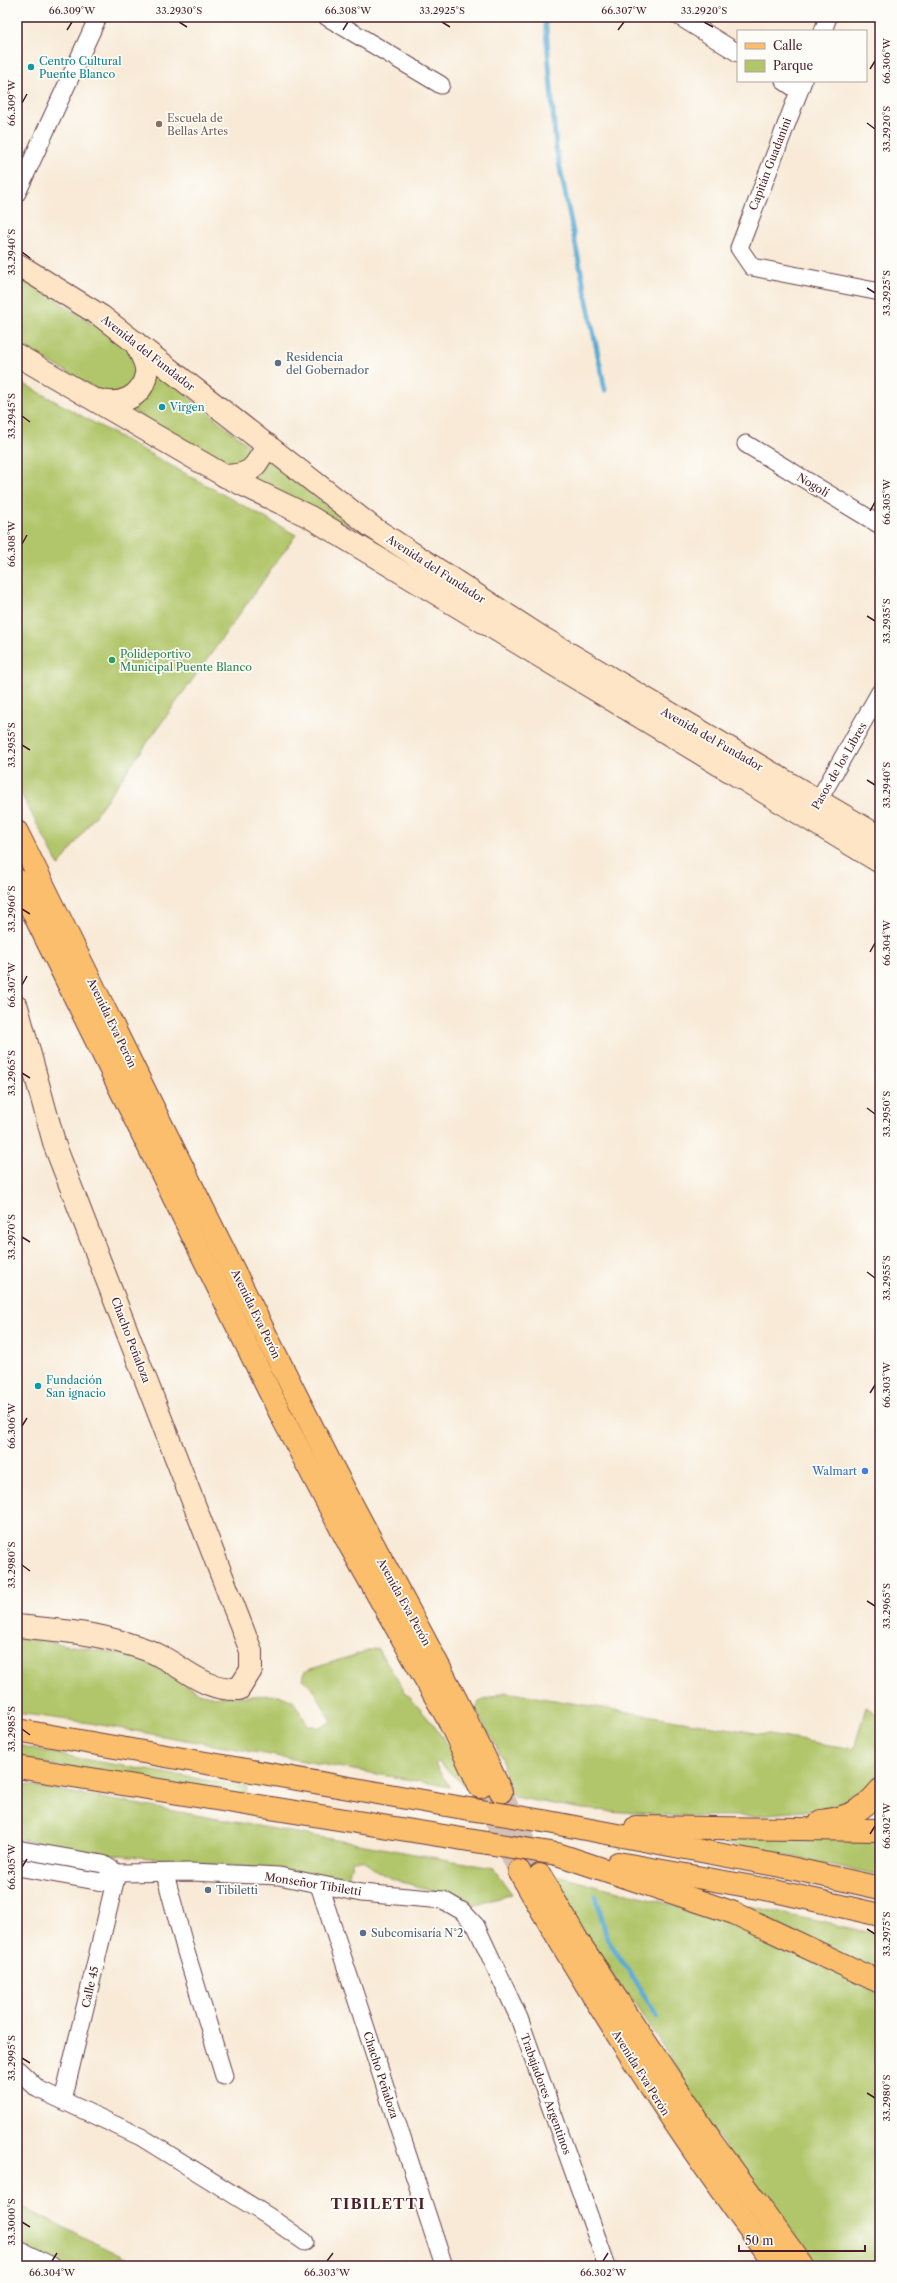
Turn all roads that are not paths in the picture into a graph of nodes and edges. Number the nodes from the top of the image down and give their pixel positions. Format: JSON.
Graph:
{"nodes":[{"id":1,"x":98,"y":17,"type":"edge"},
{"id":2,"x":327,"y":17,"type":"edge"},
{"id":3,"x":680,"y":17,"type":"edge"},
{"id":4,"x":828,"y":17,"type":"edge"},
{"id":5,"x":822,"y":30,"type":"edge"},
{"id":6,"x":737,"y":52,"type":"edge"},
{"id":7,"x":787,"y":82,"type":"edge"},
{"id":8,"x":441,"y":85,"type":"dead end"},
{"id":9,"x":801,"y":86,"type":"edge"},
{"id":10,"x":17,"y":193,"type":"edge"},
{"id":11,"x":17,"y":264,"type":"edge"},
{"id":12,"x":880,"y":292,"type":"edge"},
{"id":13,"x":135,"y":342,"type":"junction"},
{"id":14,"x":17,"y":355,"type":"edge"},
{"id":15,"x":94,"y":399,"type":"junction"},
{"id":16,"x":746,"y":444,"type":"dead end"},
{"id":17,"x":268,"y":445,"type":"junction"},
{"id":18,"x":224,"y":476,"type":"junction"},
{"id":19,"x":880,"y":526,"type":"edge"},
{"id":20,"x":880,"y":692,"type":"edge"},
{"id":21,"x":814,"y":809,"type":"junction"},
{"id":22,"x":17,"y":832,"type":"edge"},
{"id":23,"x":880,"y":836,"type":"edge"},
{"id":24,"x":880,"y":862,"type":"edge"},
{"id":25,"x":17,"y":880,"type":"edge"},
{"id":26,"x":22,"y":903,"type":"edge"},
{"id":27,"x":17,"y":1007,"type":"edge"},
{"id":28,"x":17,"y":1626,"type":"edge"},
{"id":29,"x":17,"y":1730,"type":"edge"},
{"id":30,"x":17,"y":1767,"type":"edge"},
{"id":31,"x":480,"y":1787,"type":"tunnel mouth"},
{"id":32,"x":880,"y":1790,"type":"edge"},
{"id":33,"x":501,"y":1792,"type":"tunnel mouth"},
{"id":34,"x":543,"y":1821,"type":"junction"},
{"id":35,"x":780,"y":1828,"type":"junction"},
{"id":36,"x":880,"y":1830,"type":"edge"},
{"id":37,"x":17,"y":1849,"type":"edge"},
{"id":38,"x":557,"y":1854,"type":"junction"},
{"id":39,"x":17,"y":1868,"type":"edge"},
{"id":40,"x":519,"y":1871,"type":"tunnel mouth"},
{"id":41,"x":117,"y":1873,"type":"junction"},
{"id":42,"x":165,"y":1874,"type":"junction"},
{"id":43,"x":540,"y":1875,"type":"tunnel mouth"},
{"id":44,"x":319,"y":1885,"type":"junction"},
{"id":45,"x":880,"y":1888,"type":"edge"},
{"id":46,"x":880,"y":1915,"type":"edge"},
{"id":47,"x":476,"y":1926,"type":"joint"},
{"id":48,"x":880,"y":1982,"type":"edge"},
{"id":49,"x":17,"y":2069,"type":"edge"},
{"id":50,"x":224,"y":2076,"type":"dead end"},
{"id":51,"x":64,"y":2100,"type":"junction"},
{"id":52,"x":305,"y":2242,"type":"dead end"},
{"id":53,"x":17,"y":2249,"type":"edge"},
{"id":54,"x":52,"y":2266,"type":"edge"},
{"id":55,"x":444,"y":2266,"type":"edge"},
{"id":56,"x":607,"y":2266,"type":"edge"},
{"id":57,"x":777,"y":2266,"type":"edge"},
{"id":58,"x":803,"y":2266,"type":"edge"}],
"edges":[{"from":1,"to":10,"type":"street"},
{"from":2,"to":8,"type":"street"},
{"from":3,"to":6,"type":"street"},
{"from":4,"to":5,"type":"street"},
{"from":7,"to":9,"type":"street"},
{"from":9,"to":12,"type":"street","name":"Capitán Guadanini"},
{"from":11,"to":13,"type":"main road","name":"Avenida del Fundador"},
{"from":13,"to":15,"type":"main road"},
{"from":13,"to":17,"type":"main road","name":"Avenida del Fundador"},
{"from":14,"to":15,"type":"main road","name":"Avenida del Fundador"},
{"from":15,"to":18,"type":"main road","name":"Avenida del Fundador"},
{"from":16,"to":19,"type":"street","name":"Nogolí"},
{"from":17,"to":18,"type":"main road"},
{"from":17,"to":21,"type":"main road","name":"Avenida del Fundador"},
{"from":18,"to":21,"type":"main road","name":"Avenida del Fundador"},
{"from":20,"to":21,"type":"street","name":"Pasos de los Libres"},
{"from":21,"to":23,"type":"main road","name":"Avenida del Fundador"},
{"from":21,"to":24,"type":"main road","name":"Avenida del Fundador"},
{"from":22,"to":33,"type":"main road","name":"Avenida Eva Perón"},
{"from":25,"to":26,"type":"main road","name":"Avenida Eva Perón"},
{"from":26,"to":31,"type":"main road","name":"Avenida Eva Perón"},
{"from":27,"to":28,"type":"main road","name":"Chacho Peñaloza"},
{"from":29,"to":34,"type":"main road","bridge":true},
{"from":30,"to":38,"type":"main road","bridge":true},
{"from":32,"to":35,"type":"main road"},
{"from":34,"to":35,"type":"main road"},
{"from":34,"to":45,"type":"main road"},
{"from":35,"to":36,"type":"main road"},
{"from":37,"to":41,"type":"street","name":"Monseñor Tibiletti"},
{"from":38,"to":46,"type":"main road"},
{"from":38,"to":48,"type":"main road"},
{"from":39,"to":41,"type":"street","name":"Monseñor Tibiletti"},
{"from":40,"to":57,"type":"main road","name":"Avenida Eva Perón"},
{"from":41,"to":42,"type":"street","name":"Monseñor Tibiletti"},
{"from":41,"to":51,"type":"street","name":"Calle 45"},
{"from":42,"to":44,"type":"street","name":"Monseñor Tibiletti"},
{"from":42,"to":50,"type":"street"},
{"from":43,"to":58,"type":"main road","name":"Avenida Eva Perón"},
{"from":44,"to":47,"type":"street","name":"Monseñor Tibiletti"},
{"from":44,"to":55,"type":"street","name":"Chacho Peñaloza"},
{"from":47,"to":56,"type":"street","name":"Trabajadores Argentinos"},
{"from":49,"to":51,"type":"street"},
{"from":51,"to":52,"type":"street"},
{"from":53,"to":54,"type":"street"}]}
